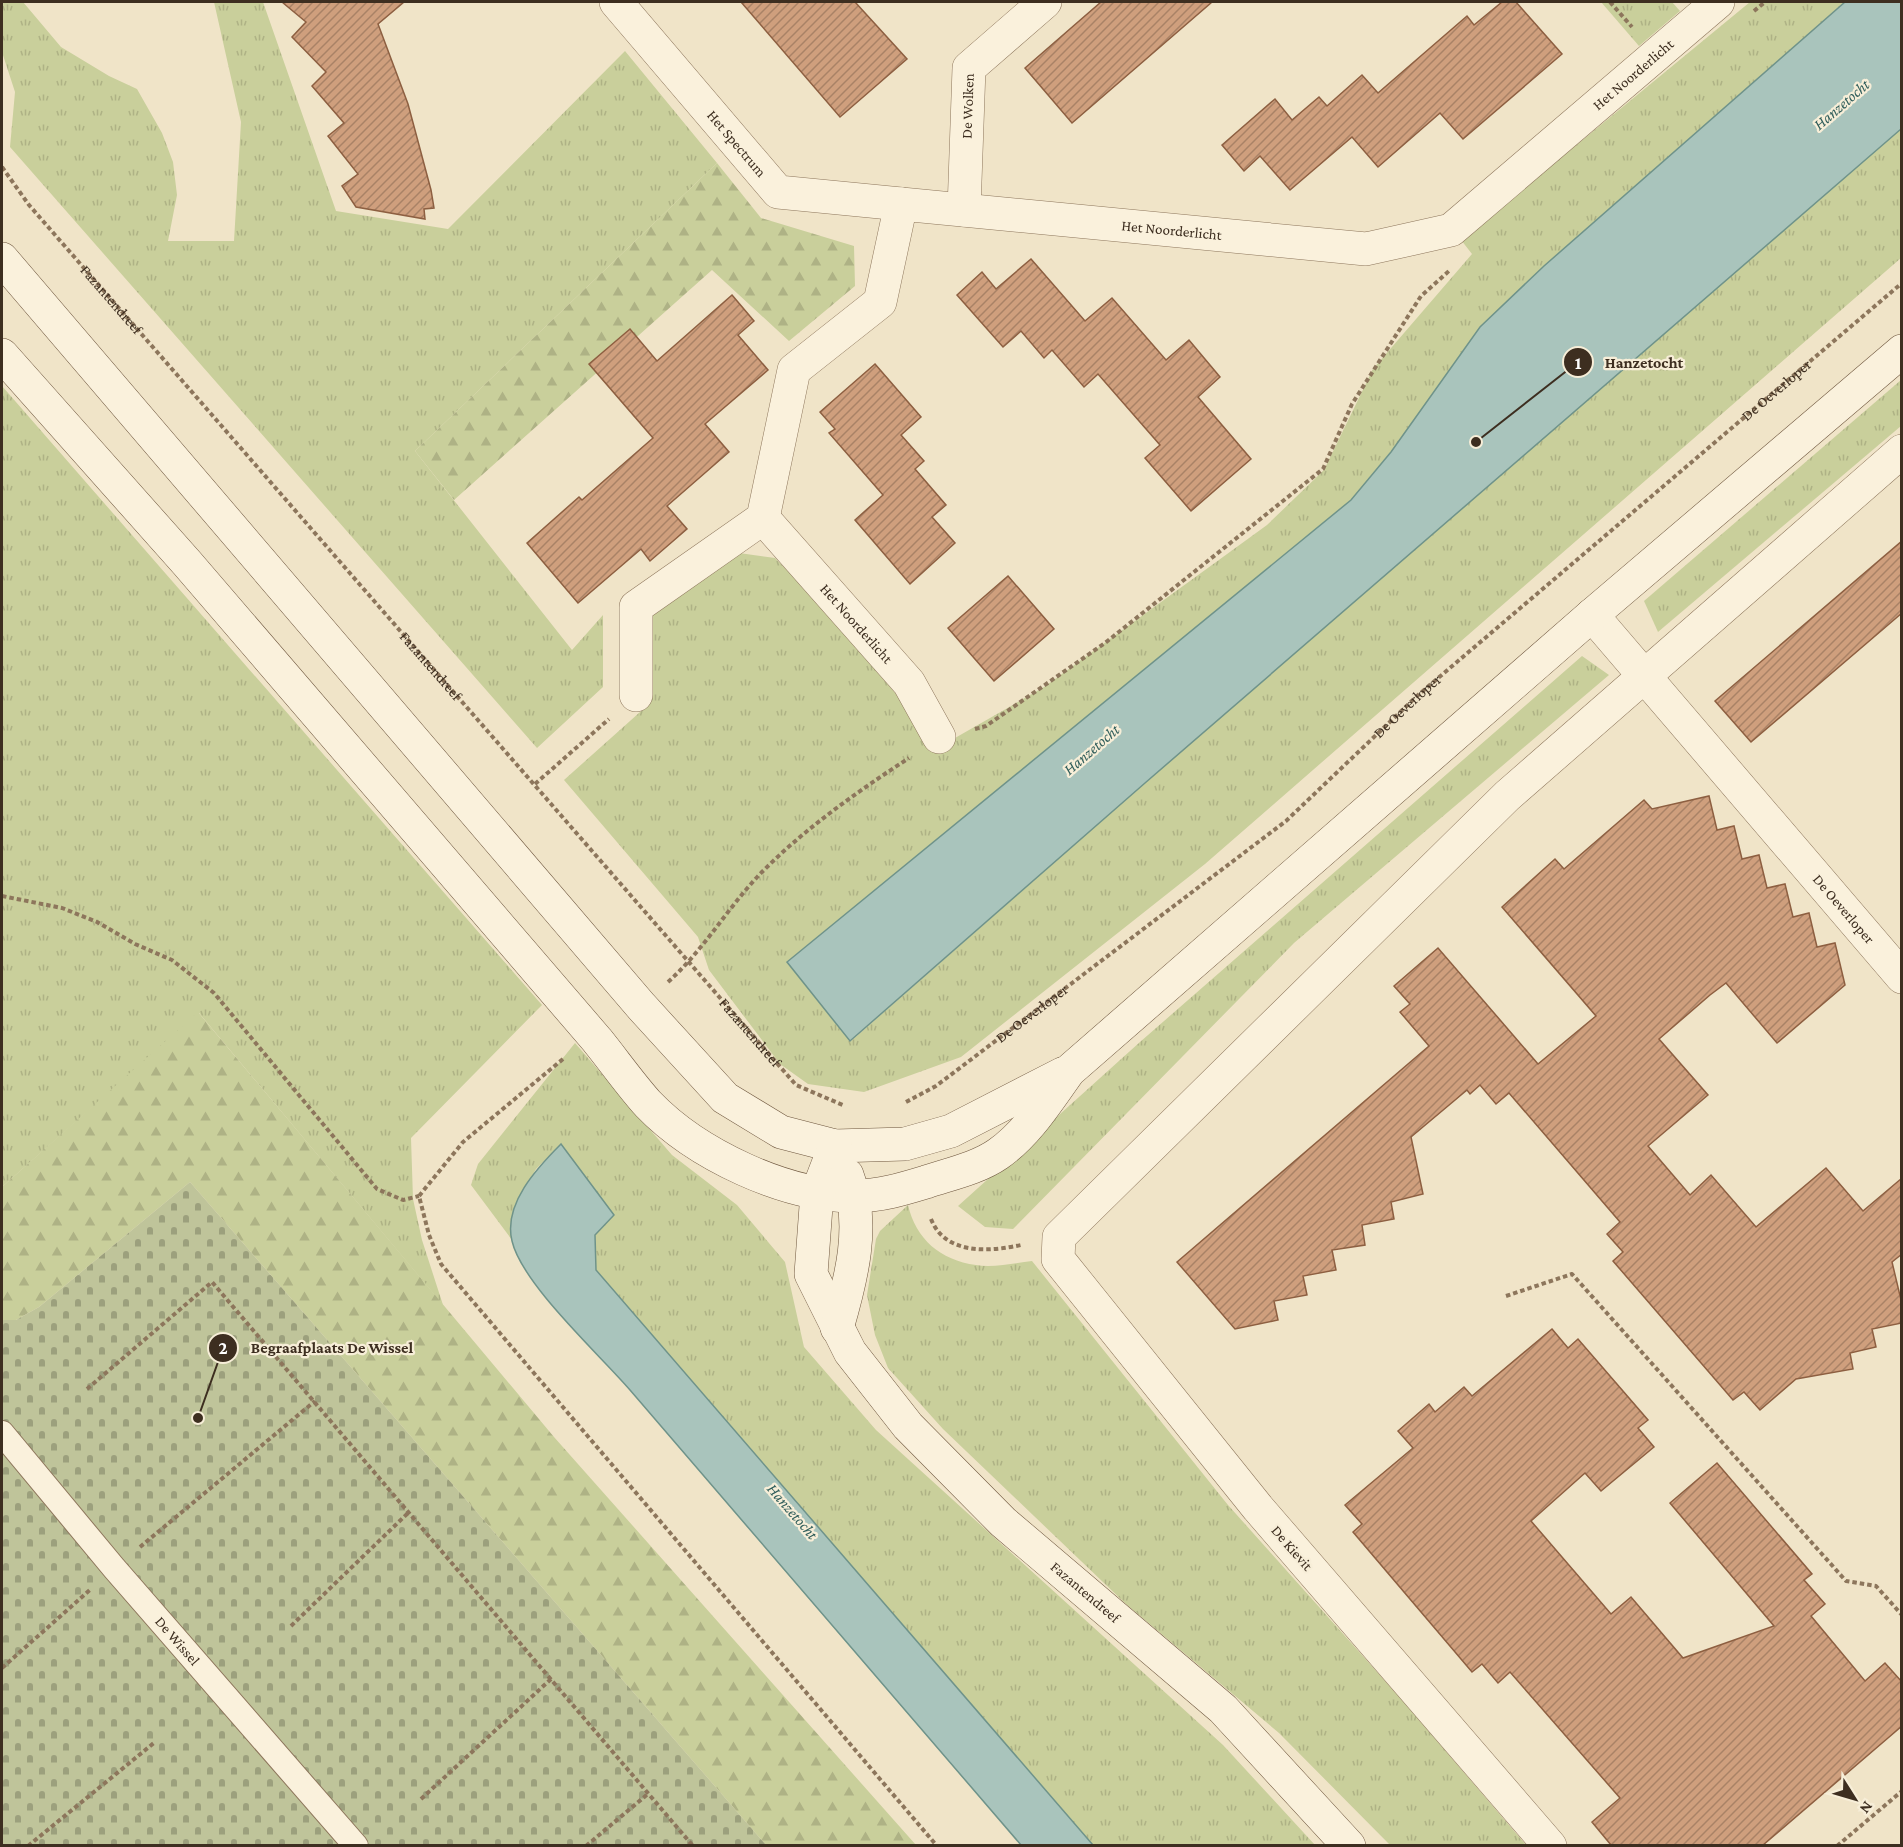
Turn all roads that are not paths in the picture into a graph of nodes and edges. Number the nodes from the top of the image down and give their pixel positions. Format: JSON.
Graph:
{"nodes":[{"id":1,"x":616,"y":2,"type":"edge"},
{"id":2,"x":1045,"y":2,"type":"edge"},
{"id":3,"x":1718,"y":2,"type":"edge"},
{"id":4,"x":901,"y":204,"type":"junction"},
{"id":5,"x":964,"y":210,"type":"junction"},
{"id":6,"x":2,"y":259,"type":"edge"},
{"id":7,"x":1902,"y":351,"type":"edge"},
{"id":8,"x":2,"y":356,"type":"edge"},
{"id":9,"x":1902,"y":451,"type":"edge"},
{"id":10,"x":763,"y":518,"type":"junction"},
{"id":11,"x":1592,"y":615,"type":"junction"},
{"id":12,"x":1646,"y":677,"type":"junction"},
{"id":13,"x":636,"y":696,"type":"road end"},
{"id":14,"x":939,"y":737,"type":"road end"},
{"id":15,"x":1902,"y":977,"type":"edge"},
{"id":16,"x":1069,"y":1071,"type":"junction"},
{"id":17,"x":836,"y":1146,"type":"junction"},
{"id":18,"x":817,"y":1193,"type":"junction"},
{"id":19,"x":855,"y":1197,"type":"junction"},
{"id":20,"x":837,"y":1328,"type":"junction"},
{"id":21,"x":2,"y":1432,"type":"edge"},
{"id":22,"x":356,"y":1845,"type":"edge"},
{"id":23,"x":1349,"y":1845,"type":"edge"},
{"id":24,"x":1550,"y":1845,"type":"edge"}],
"edges":[{"from":1,"to":4,"type":"street","name":"Het Spectrum"},
{"from":2,"to":5,"type":"street","name":"De Wolken"},
{"from":3,"to":5,"type":"street","name":"Het Noorderlicht"},
{"from":4,"to":5,"type":"street","name":"Het Noorderlicht"},
{"from":4,"to":10,"type":"street"},
{"from":6,"to":17,"type":"street"},
{"from":7,"to":11,"type":"street"},
{"from":8,"to":18,"type":"street"},
{"from":9,"to":12,"type":"street"},
{"from":10,"to":13,"type":"street"},
{"from":10,"to":14,"type":"street","name":"Het Noorderlicht"},
{"from":11,"to":12,"type":"street","name":"De Oeverloper"},
{"from":11,"to":16,"type":"street"},
{"from":12,"to":15,"type":"street","name":"De Oeverloper"},
{"from":12,"to":24,"type":"street","name":"De Kievit"},
{"from":16,"to":17,"type":"street"},
{"from":16,"to":19,"type":"street"},
{"from":17,"to":18,"type":"street","name":"Fazantendreef"},
{"from":17,"to":19,"type":"street"},
{"from":18,"to":19,"type":"street"},
{"from":18,"to":20,"type":"street","name":"Fazantendreef"},
{"from":19,"to":20,"type":"street"},
{"from":20,"to":23,"type":"street","name":"Fazantendreef"},
{"from":21,"to":22,"type":"lane","name":"De Wissel"}]}
